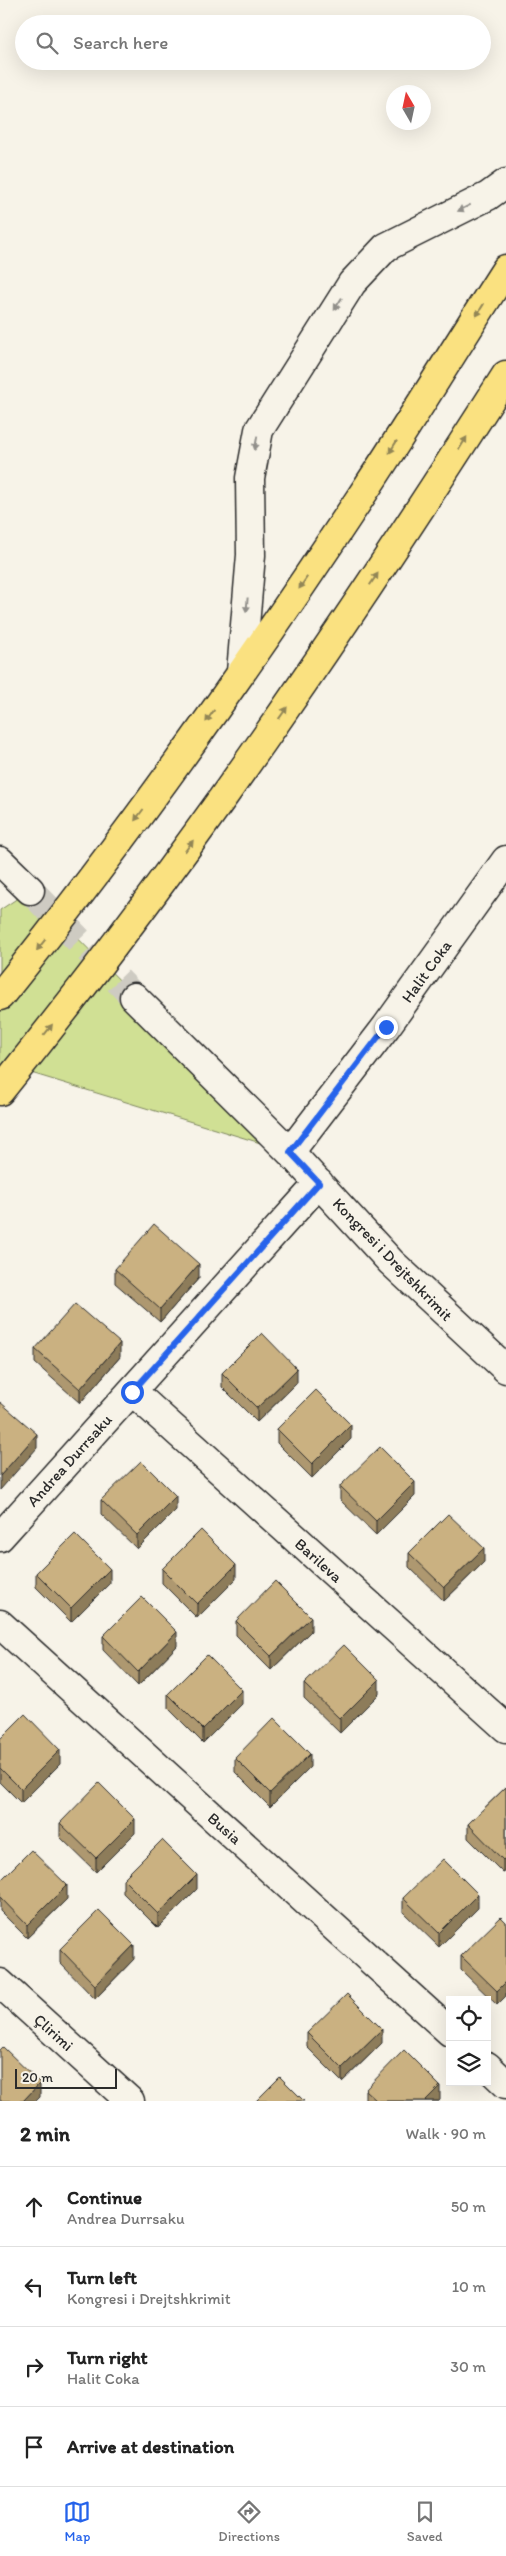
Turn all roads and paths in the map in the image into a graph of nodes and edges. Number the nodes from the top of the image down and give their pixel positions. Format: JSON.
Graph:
{"nodes":[{"id":1,"x":506,"y":183,"type":"edge"},
{"id":2,"x":506,"y":269,"type":"edge"},
{"id":3,"x":506,"y":375,"type":"edge"},
{"id":4,"x":241,"y":672,"type":"junction"},
{"id":5,"x":506,"y":860,"type":"edge"},
{"id":6,"x":0,"y":861,"type":"edge"},
{"id":7,"x":30,"y":890,"type":"tunnel mouth"},
{"id":8,"x":0,"y":996,"type":"edge"},
{"id":9,"x":134,"y":997,"type":"tunnel mouth"},
{"id":10,"x":0,"y":1091,"type":"edge"},
{"id":11,"x":290,"y":1152,"type":"junction"},
{"id":12,"x":319,"y":1183,"type":"junction"},
{"id":13,"x":506,"y":1370,"type":"edge"},
{"id":14,"x":132,"y":1392,"type":"junction"},
{"id":15,"x":0,"y":1537,"type":"edge"},
{"id":16,"x":0,"y":1624,"type":"edge"},
{"id":17,"x":506,"y":1728,"type":"edge"},
{"id":18,"x":0,"y":1983,"type":"edge"},
{"id":19,"x":446,"y":2028,"type":"edge"},
{"id":20,"x":491,"y":2070,"type":"edge"},
{"id":21,"x":506,"y":2084,"type":"edge"},
{"id":22,"x":130,"y":2101,"type":"edge"}],
"edges":[{"from":1,"to":4,"type":"street","one_way":true},
{"from":2,"to":4,"type":"highway","one_way":true},
{"from":10,"to":3,"type":"highway","one_way":true},
{"from":4,"to":8,"type":"highway","one_way":true},
{"from":5,"to":11,"type":"street","name":"Halit Coka"},
{"from":6,"to":7,"type":"street"},
{"from":9,"to":11,"type":"street","name":"Kongresi i Drejtshkrimit"},
{"from":11,"to":12,"type":"street","name":"Kongresi i Drejtshkrimit"},
{"from":12,"to":13,"type":"street","name":"Kongresi i Drejtshkrimit"},
{"from":12,"to":14,"type":"street","name":"Andrea Durrsaku"},
{"from":14,"to":15,"type":"street","name":"Andrea Durrsaku"},
{"from":14,"to":17,"type":"street","name":"Barileva"},
{"from":16,"to":19,"type":"street","name":"Busia"},
{"from":18,"to":22,"type":"street","name":"Çlirimi"},
{"from":20,"to":21,"type":"street"}]}
